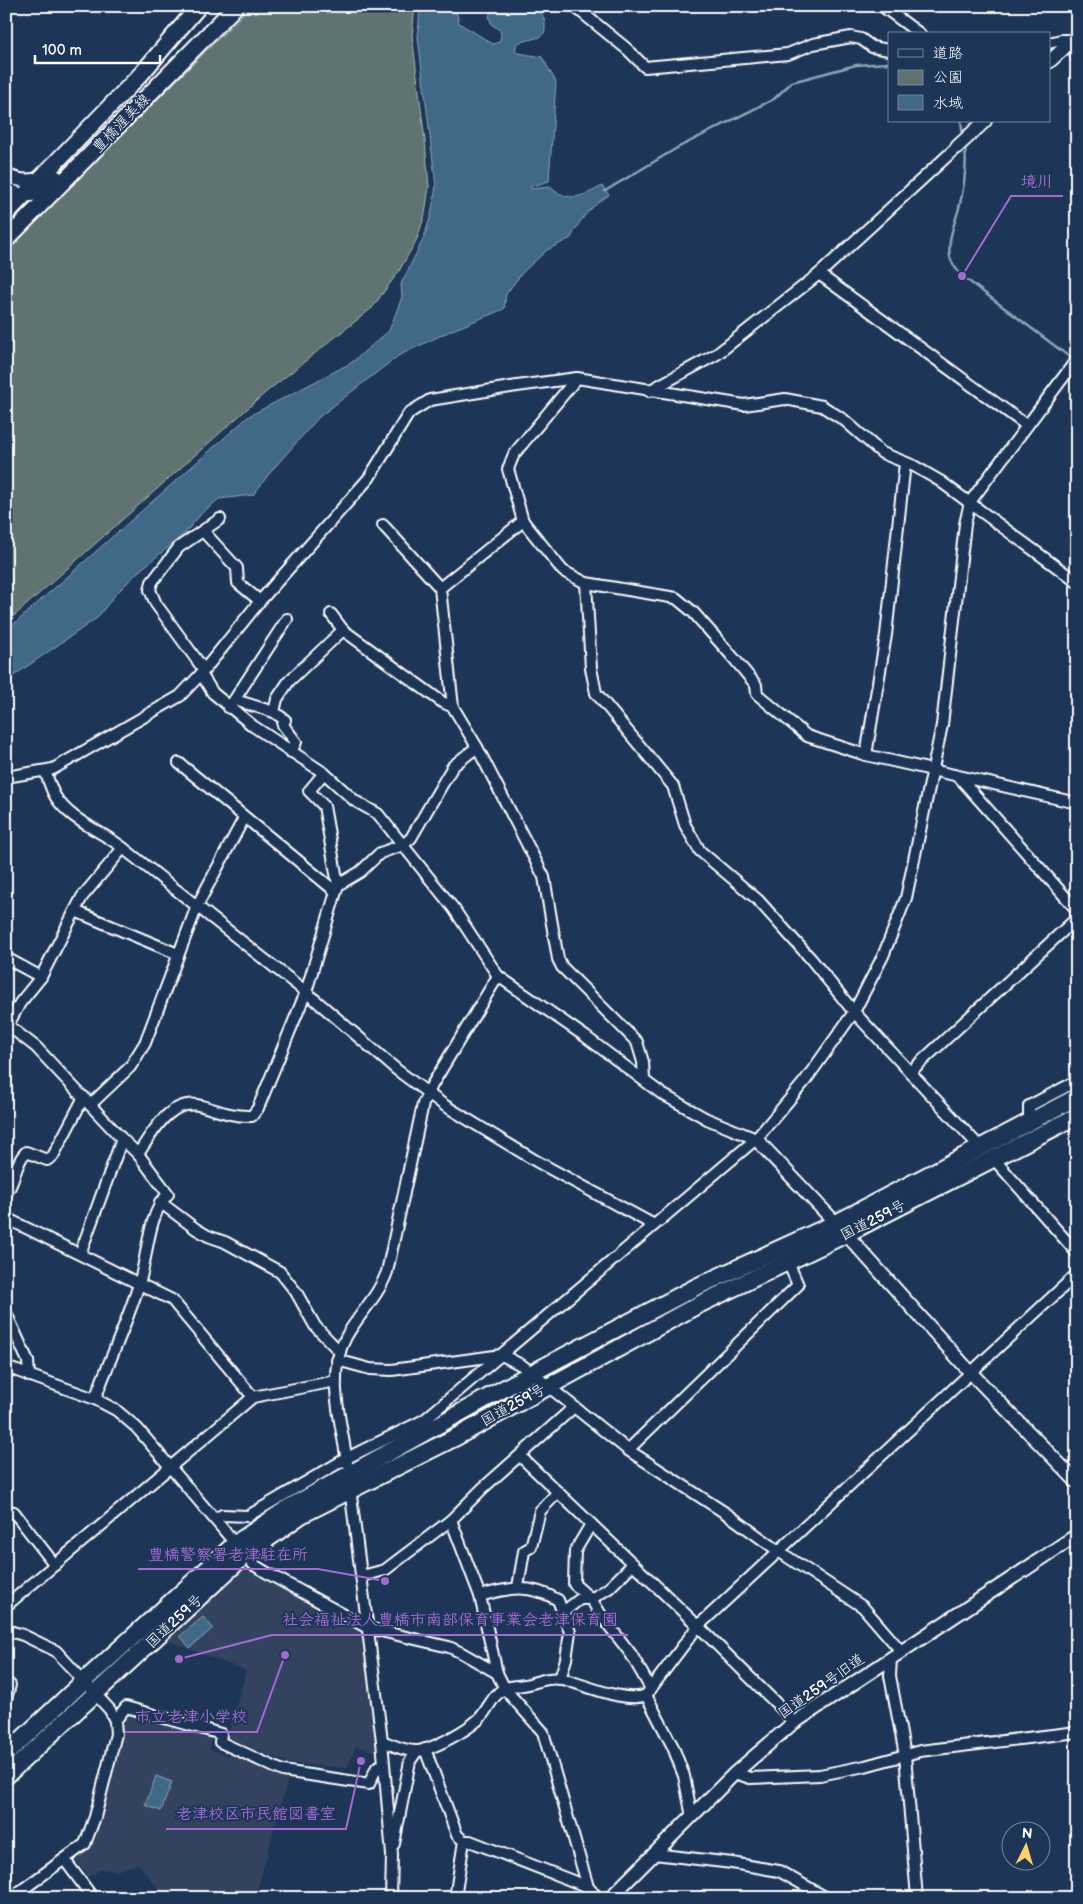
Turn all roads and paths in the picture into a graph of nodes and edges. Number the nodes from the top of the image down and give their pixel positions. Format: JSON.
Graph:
{"nodes":[{"id":1,"x":199,"y":6,"type":"edge"},
{"id":2,"x":225,"y":6,"type":"edge"},
{"id":3,"x":236,"y":6,"type":"edge"},
{"id":4,"x":574,"y":6,"type":"edge"},
{"id":5,"x":882,"y":6,"type":"edge"},
{"id":6,"x":917,"y":32,"type":"edge"},
{"id":7,"x":1074,"y":38,"type":"edge"},
{"id":8,"x":1050,"y":43,"type":"edge"},
{"id":9,"x":888,"y":50,"type":"edge"},
{"id":10,"x":1077,"y":59,"type":"edge"},
{"id":11,"x":1050,"y":61,"type":"edge"},
{"id":12,"x":982,"y":124,"type":"edge"},
{"id":13,"x":957,"y":147,"type":"joint"},
{"id":14,"x":6,"y":175,"type":"edge"},
{"id":15,"x":42,"y":177,"type":"junction"},
{"id":16,"x":6,"y":179,"type":"edge"},
{"id":17,"x":6,"y":188,"type":"edge"},
{"id":18,"x":24,"y":196,"type":"junction"},
{"id":19,"x":6,"y":214,"type":"edge"},
{"id":20,"x":26,"y":220,"type":"junction"},
{"id":21,"x":6,"y":240,"type":"edge"},
{"id":22,"x":819,"y":274,"type":"junction"},
{"id":23,"x":1077,"y":359,"type":"edge"},
{"id":24,"x":577,"y":378,"type":"junction"},
{"id":25,"x":649,"y":391,"type":"junction"},
{"id":26,"x":1026,"y":425,"type":"junction"},
{"id":27,"x":906,"y":463,"type":"junction"},
{"id":28,"x":970,"y":502,"type":"junction"},
{"id":29,"x":220,"y":520,"type":"dead end"},
{"id":30,"x":523,"y":521,"type":"junction"},
{"id":31,"x":384,"y":525,"type":"dead end"},
{"id":32,"x":203,"y":531,"type":"junction"},
{"id":33,"x":1077,"y":582,"type":"edge"},
{"id":34,"x":586,"y":583,"type":"junction"},
{"id":35,"x":440,"y":588,"type":"junction"},
{"id":36,"x":260,"y":601,"type":"junction"},
{"id":37,"x":331,"y":614,"type":"dead end"},
{"id":38,"x":287,"y":619,"type":"dead end"},
{"id":39,"x":343,"y":630,"type":"junction"},
{"id":40,"x":202,"y":672,"type":"junction"},
{"id":41,"x":232,"y":704,"type":"junction"},
{"id":42,"x":453,"y":707,"type":"junction"},
{"id":43,"x":274,"y":712,"type":"junction"},
{"id":44,"x":477,"y":747,"type":"junction"},
{"id":45,"x":291,"y":752,"type":"junction"},
{"id":46,"x":866,"y":755,"type":"junction"},
{"id":47,"x":179,"y":763,"type":"dead end"},
{"id":48,"x":45,"y":771,"type":"junction"},
{"id":49,"x":933,"y":771,"type":"junction"},
{"id":50,"x":324,"y":773,"type":"junction"},
{"id":51,"x":6,"y":777,"type":"edge"},
{"id":52,"x":959,"y":777,"type":"junction"},
{"id":53,"x":1077,"y":803,"type":"edge"},
{"id":54,"x":244,"y":818,"type":"junction"},
{"id":55,"x":403,"y":845,"type":"junction"},
{"id":56,"x":124,"y":848,"type":"junction"},
{"id":57,"x":336,"y":888,"type":"junction"},
{"id":58,"x":197,"y":906,"type":"junction"},
{"id":59,"x":75,"y":910,"type":"junction"},
{"id":60,"x":1077,"y":910,"type":"edge"},
{"id":61,"x":1077,"y":918,"type":"edge"},
{"id":62,"x":178,"y":954,"type":"junction"},
{"id":63,"x":6,"y":958,"type":"edge"},
{"id":64,"x":498,"y":976,"type":"junction"},
{"id":65,"x":41,"y":977,"type":"junction"},
{"id":66,"x":306,"y":992,"type":"junction"},
{"id":67,"x":854,"y":1012,"type":"junction"},
{"id":68,"x":7,"y":1024,"type":"edge"},
{"id":69,"x":910,"y":1072,"type":"junction"},
{"id":70,"x":644,"y":1079,"type":"junction"},
{"id":71,"x":1077,"y":1081,"type":"edge"},
{"id":72,"x":428,"y":1094,"type":"junction"},
{"id":73,"x":1077,"y":1097,"type":"edge"},
{"id":74,"x":87,"y":1101,"type":"junction"},
{"id":75,"x":1077,"y":1116,"type":"edge"},
{"id":76,"x":1029,"y":1122,"type":"junction"},
{"id":77,"x":122,"y":1139,"type":"junction"},
{"id":78,"x":756,"y":1139,"type":"junction"},
{"id":79,"x":980,"y":1146,"type":"junction"},
{"id":80,"x":138,"y":1154,"type":"junction"},
{"id":81,"x":994,"y":1159,"type":"junction"},
{"id":82,"x":6,"y":1193,"type":"edge"},
{"id":83,"x":160,"y":1202,"type":"junction"},
{"id":84,"x":6,"y":1218,"type":"edge"},
{"id":85,"x":654,"y":1225,"type":"junction"},
{"id":86,"x":841,"y":1228,"type":"junction"},
{"id":87,"x":1077,"y":1253,"type":"edge"},
{"id":88,"x":80,"y":1254,"type":"junction"},
{"id":89,"x":788,"y":1262,"type":"junction"},
{"id":90,"x":1077,"y":1274,"type":"edge"},
{"id":91,"x":139,"y":1284,"type":"junction"},
{"id":92,"x":6,"y":1313,"type":"edge"},
{"id":93,"x":502,"y":1355,"type":"junction"},
{"id":94,"x":339,"y":1356,"type":"junction"},
{"id":95,"x":6,"y":1367,"type":"edge"},
{"id":96,"x":532,"y":1373,"type":"junction"},
{"id":97,"x":971,"y":1373,"type":"junction"},
{"id":98,"x":29,"y":1376,"type":"junction"},
{"id":99,"x":336,"y":1382,"type":"junction"},
{"id":100,"x":548,"y":1386,"type":"junction"},
{"id":101,"x":253,"y":1397,"type":"junction"},
{"id":102,"x":94,"y":1399,"type":"junction"},
{"id":103,"x":574,"y":1407,"type":"junction"},
{"id":104,"x":628,"y":1450,"type":"junction"},
{"id":105,"x":520,"y":1456,"type":"junction"},
{"id":106,"x":347,"y":1462,"type":"junction"},
{"id":107,"x":169,"y":1467,"type":"junction"},
{"id":108,"x":1077,"y":1482,"type":"edge"},
{"id":109,"x":558,"y":1492,"type":"junction"},
{"id":110,"x":352,"y":1496,"type":"dead end"},
{"id":111,"x":6,"y":1510,"type":"edge"},
{"id":112,"x":215,"y":1519,"type":"junction"},
{"id":113,"x":451,"y":1520,"type":"junction"},
{"id":114,"x":591,"y":1524,"type":"junction"},
{"id":115,"x":1077,"y":1535,"type":"edge"},
{"id":116,"x":240,"y":1549,"type":"junction"},
{"id":117,"x":780,"y":1552,"type":"junction"},
{"id":118,"x":633,"y":1564,"type":"junction"},
{"id":119,"x":55,"y":1565,"type":"junction"},
{"id":120,"x":362,"y":1576,"type":"junction"},
{"id":121,"x":518,"y":1587,"type":"junction"},
{"id":122,"x":480,"y":1596,"type":"junction"},
{"id":123,"x":591,"y":1599,"type":"junction"},
{"id":124,"x":6,"y":1606,"type":"edge"},
{"id":125,"x":563,"y":1612,"type":"junction"},
{"id":126,"x":698,"y":1626,"type":"junction"},
{"id":127,"x":368,"y":1628,"type":"junction"},
{"id":128,"x":6,"y":1630,"type":"edge"},
{"id":129,"x":896,"y":1654,"type":"junction"},
{"id":130,"x":497,"y":1673,"type":"junction"},
{"id":131,"x":560,"y":1679,"type":"junction"},
{"id":132,"x":84,"y":1681,"type":"junction"},
{"id":133,"x":6,"y":1684,"type":"edge"},
{"id":134,"x":505,"y":1689,"type":"junction"},
{"id":135,"x":649,"y":1692,"type":"junction"},
{"id":136,"x":95,"y":1694,"type":"junction"},
{"id":137,"x":6,"y":1699,"type":"edge"},
{"id":138,"x":115,"y":1721,"type":"junction"},
{"id":139,"x":792,"y":1724,"type":"junction"},
{"id":140,"x":1077,"y":1732,"type":"edge"},
{"id":141,"x":382,"y":1741,"type":"junction"},
{"id":142,"x":421,"y":1750,"type":"junction"},
{"id":143,"x":7,"y":1751,"type":"edge"},
{"id":144,"x":905,"y":1755,"type":"junction"},
{"id":145,"x":384,"y":1765,"type":"junction"},
{"id":146,"x":735,"y":1773,"type":"junction"},
{"id":147,"x":6,"y":1776,"type":"edge"},
{"id":148,"x":692,"y":1817,"type":"junction"},
{"id":149,"x":464,"y":1842,"type":"junction"},
{"id":150,"x":654,"y":1854,"type":"junction"},
{"id":151,"x":392,"y":1855,"type":"junction"},
{"id":152,"x":64,"y":1859,"type":"junction"},
{"id":153,"x":588,"y":1887,"type":"junction"},
{"id":154,"x":11,"y":1898,"type":"edge"},
{"id":155,"x":93,"y":1898,"type":"edge"},
{"id":156,"x":391,"y":1898,"type":"edge"},
{"id":157,"x":456,"y":1898,"type":"edge"},
{"id":158,"x":598,"y":1898,"type":"edge"},
{"id":159,"x":610,"y":1898,"type":"edge"},
{"id":160,"x":827,"y":1898,"type":"edge"},
{"id":161,"x":917,"y":1898,"type":"edge"}],
"edges":[{"from":1,"to":15,"type":"main road","name":"豊橋渥美線"},
{"from":2,"to":18,"type":"street"},
{"from":3,"to":20,"type":"main road","name":"豊橋渥美線"},
{"from":4,"to":9,"type":"street"},
{"from":5,"to":6,"type":"street"},
{"from":7,"to":8,"type":"street"},
{"from":7,"to":10,"type":"street"},
{"from":7,"to":11,"type":"street"},
{"from":12,"to":13,"type":"street"},
{"from":13,"to":22,"type":"street"},
{"from":14,"to":15,"type":"street"},
{"from":15,"to":18,"type":"main road","name":"豊橋渥美線"},
{"from":16,"to":18,"type":"street"},
{"from":17,"to":18,"type":"street"},
{"from":18,"to":19,"type":"main road","name":"豊橋渥美線"},
{"from":18,"to":20,"type":"street"},
{"from":20,"to":21,"type":"main road","name":"豊橋渥美線"},
{"from":22,"to":25,"type":"street"},
{"from":22,"to":26,"type":"street"},
{"from":23,"to":26,"type":"street"},
{"from":24,"to":25,"type":"street"},
{"from":24,"to":30,"type":"street"},
{"from":24,"to":36,"type":"street"},
{"from":25,"to":27,"type":"street"},
{"from":26,"to":28,"type":"street"},
{"from":27,"to":28,"type":"street"},
{"from":27,"to":46,"type":"street"},
{"from":28,"to":33,"type":"street"},
{"from":28,"to":49,"type":"street"},
{"from":29,"to":32,"type":"street"},
{"from":30,"to":34,"type":"street"},
{"from":30,"to":35,"type":"street"},
{"from":31,"to":35,"type":"street"},
{"from":32,"to":36,"type":"street"},
{"from":32,"to":40,"type":"street"},
{"from":34,"to":46,"type":"street"},
{"from":34,"to":67,"type":"street"},
{"from":35,"to":42,"type":"street"},
{"from":36,"to":40,"type":"street"},
{"from":37,"to":39,"type":"street"},
{"from":38,"to":41,"type":"street"},
{"from":39,"to":42,"type":"street"},
{"from":39,"to":43,"type":"street"},
{"from":40,"to":41,"type":"street"},
{"from":40,"to":48,"type":"street"},
{"from":41,"to":43,"type":"street"},
{"from":41,"to":45,"type":"street"},
{"from":42,"to":44,"type":"street"},
{"from":43,"to":45,"type":"street"},
{"from":44,"to":55,"type":"street"},
{"from":44,"to":70,"type":"street"},
{"from":45,"to":50,"type":"street"},
{"from":46,"to":49,"type":"street"},
{"from":47,"to":54,"type":"street"},
{"from":48,"to":51,"type":"street"},
{"from":48,"to":56,"type":"street"},
{"from":49,"to":52,"type":"street"},
{"from":49,"to":67,"type":"street"},
{"from":50,"to":55,"type":"street"},
{"from":50,"to":57,"type":"street"},
{"from":52,"to":53,"type":"street"},
{"from":52,"to":60,"type":"street"},
{"from":54,"to":57,"type":"street"},
{"from":54,"to":58,"type":"street"},
{"from":55,"to":57,"type":"street"},
{"from":55,"to":64,"type":"street"},
{"from":56,"to":58,"type":"street"},
{"from":56,"to":59,"type":"street"},
{"from":57,"to":66,"type":"street"},
{"from":58,"to":62,"type":"street"},
{"from":58,"to":66,"type":"street"},
{"from":59,"to":62,"type":"street"},
{"from":59,"to":65,"type":"street"},
{"from":61,"to":69,"type":"street"},
{"from":62,"to":74,"type":"street"},
{"from":63,"to":65,"type":"street"},
{"from":64,"to":70,"type":"street"},
{"from":64,"to":72,"type":"street"},
{"from":65,"to":68,"type":"street"},
{"from":66,"to":72,"type":"street"},
{"from":66,"to":80,"type":"street"},
{"from":67,"to":69,"type":"street"},
{"from":67,"to":78,"type":"street"},
{"from":68,"to":74,"type":"street"},
{"from":69,"to":79,"type":"street"},
{"from":70,"to":78,"type":"street"},
{"from":71,"to":76,"type":"street"},
{"from":72,"to":85,"type":"street"},
{"from":72,"to":94,"type":"street"},
{"from":73,"to":76,"type":"highway","name":"国道259号"},
{"from":74,"to":77,"type":"street"},
{"from":74,"to":82,"type":"street"},
{"from":75,"to":81,"type":"highway","name":"国道259号"},
{"from":76,"to":79,"type":"highway","name":"国道259号"},
{"from":77,"to":80,"type":"street"},
{"from":77,"to":88,"type":"street"},
{"from":78,"to":85,"type":"street"},
{"from":78,"to":86,"type":"street"},
{"from":79,"to":86,"type":"highway","name":"国道259号"},
{"from":80,"to":83,"type":"street"},
{"from":81,"to":86,"type":"highway","name":"国道259号"},
{"from":81,"to":87,"type":"street"},
{"from":83,"to":91,"type":"street"},
{"from":83,"to":94,"type":"street"},
{"from":84,"to":88,"type":"street"},
{"from":85,"to":93,"type":"street"},
{"from":86,"to":89,"type":"highway","name":"国道259号"},
{"from":86,"to":96,"type":"highway","name":"国道259号"},
{"from":86,"to":97,"type":"street"},
{"from":88,"to":91,"type":"street"},
{"from":89,"to":100,"type":"highway","name":"国道259号"},
{"from":89,"to":104,"type":"street"},
{"from":90,"to":97,"type":"street"},
{"from":91,"to":101,"type":"street"},
{"from":91,"to":102,"type":"street"},
{"from":92,"to":98,"type":"street"},
{"from":93,"to":94,"type":"street"},
{"from":93,"to":96,"type":"street"},
{"from":93,"to":106,"type":"street"},
{"from":94,"to":99,"type":"street"},
{"from":95,"to":98,"type":"street"},
{"from":96,"to":100,"type":"street"},
{"from":96,"to":116,"type":"highway","name":"国道259号"},
{"from":97,"to":108,"type":"street"},
{"from":97,"to":117,"type":"street"},
{"from":98,"to":102,"type":"street"},
{"from":99,"to":101,"type":"street"},
{"from":99,"to":106,"type":"street"},
{"from":100,"to":103,"type":"street"},
{"from":100,"to":116,"type":"highway","name":"国道259号"},
{"from":101,"to":107,"type":"street"},
{"from":102,"to":107,"type":"street"},
{"from":103,"to":104,"type":"street"},
{"from":103,"to":105,"type":"street"},
{"from":104,"to":117,"type":"street"},
{"from":105,"to":109,"type":"street"},
{"from":105,"to":113,"type":"street"},
{"from":106,"to":112,"type":"street"},
{"from":107,"to":112,"type":"street"},
{"from":107,"to":119,"type":"street"},
{"from":109,"to":114,"type":"street"},
{"from":109,"to":121,"type":"street"},
{"from":110,"to":120,"type":"street"},
{"from":111,"to":119,"type":"street"},
{"from":112,"to":116,"type":"street"},
{"from":113,"to":120,"type":"street"},
{"from":113,"to":122,"type":"street"},
{"from":114,"to":118,"type":"street"},
{"from":114,"to":123,"type":"street"},
{"from":115,"to":129,"type":"street","name":"国道259号旧道"},
{"from":116,"to":127,"type":"street"},
{"from":116,"to":132,"type":"highway","name":"国道259号"},
{"from":116,"to":136,"type":"highway","name":"国道259号"},
{"from":117,"to":126,"type":"street"},
{"from":117,"to":129,"type":"street"},
{"from":118,"to":123,"type":"street"},
{"from":118,"to":126,"type":"street"},
{"from":119,"to":124,"type":"street"},
{"from":120,"to":127,"type":"street"},
{"from":121,"to":122,"type":"street"},
{"from":121,"to":125,"type":"street"},
{"from":122,"to":130,"type":"street"},
{"from":123,"to":125,"type":"street"},
{"from":123,"to":135,"type":"street"},
{"from":125,"to":131,"type":"street"},
{"from":126,"to":135,"type":"street"},
{"from":126,"to":139,"type":"street"},
{"from":127,"to":130,"type":"street"},
{"from":127,"to":141,"type":"street"},
{"from":128,"to":132,"type":"street"},
{"from":129,"to":139,"type":"street","name":"国道259号旧道"},
{"from":129,"to":144,"type":"street"},
{"from":130,"to":134,"type":"street"},
{"from":131,"to":134,"type":"street"},
{"from":131,"to":135,"type":"street"},
{"from":132,"to":136,"type":"street"},
{"from":132,"to":143,"type":"highway","name":"国道259号"},
{"from":133,"to":137,"type":"street"},
{"from":134,"to":142,"type":"street"},
{"from":134,"to":153,"type":"street"},
{"from":135,"to":148,"type":"street"},
{"from":136,"to":138,"type":"street"},
{"from":136,"to":147,"type":"highway","name":"国道259号"},
{"from":138,"to":145,"type":"street"},
{"from":138,"to":152,"type":"street"},
{"from":139,"to":146,"type":"street","name":"国道259号旧道"},
{"from":140,"to":144,"type":"street"},
{"from":141,"to":142,"type":"street"},
{"from":141,"to":145,"type":"street"},
{"from":142,"to":149,"type":"street"},
{"from":142,"to":151,"type":"street"},
{"from":144,"to":146,"type":"street"},
{"from":144,"to":161,"type":"street"},
{"from":145,"to":151,"type":"street"},
{"from":146,"to":148,"type":"street","name":"国道259号旧道"},
{"from":148,"to":150,"type":"street","name":"国道259号旧道"},
{"from":149,"to":153,"type":"street"},
{"from":149,"to":157,"type":"street"},
{"from":150,"to":159,"type":"street","name":"国道259号旧道"},
{"from":150,"to":160,"type":"street"},
{"from":151,"to":156,"type":"street"},
{"from":152,"to":154,"type":"street"},
{"from":152,"to":155,"type":"street"},
{"from":153,"to":158,"type":"street"}]}
